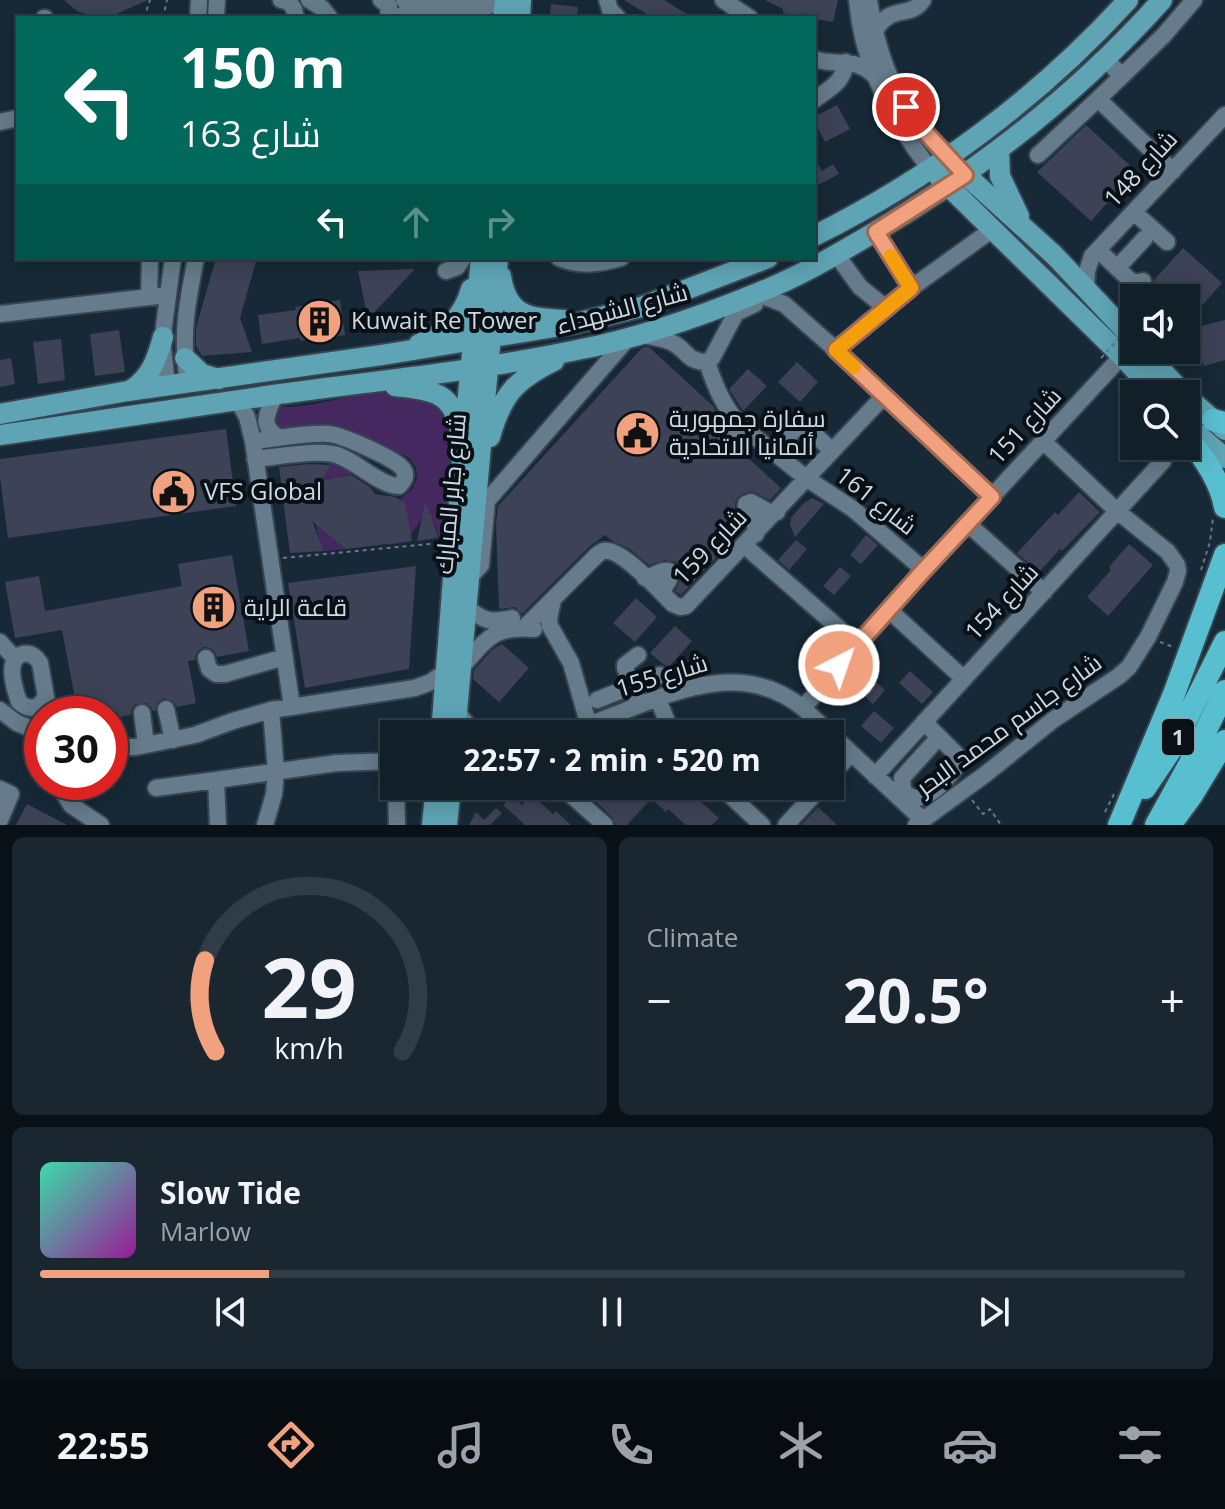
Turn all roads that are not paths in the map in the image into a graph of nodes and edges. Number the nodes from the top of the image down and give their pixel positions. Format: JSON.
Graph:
{"nodes":[{"id":1,"x":281,"y":0,"type":"edge"},
{"id":2,"x":309,"y":0,"type":"edge"},
{"id":3,"x":381,"y":0,"type":"edge"},
{"id":4,"x":404,"y":0,"type":"edge"},
{"id":5,"x":503,"y":0,"type":"edge"},
{"id":6,"x":723,"y":0,"type":"edge"},
{"id":7,"x":857,"y":0,"type":"edge"},
{"id":8,"x":870,"y":0,"type":"edge"},
{"id":9,"x":923,"y":0,"type":"edge"},
{"id":10,"x":1128,"y":0,"type":"edge"},
{"id":11,"x":1162,"y":0,"type":"edge"},
{"id":12,"x":1194,"y":0,"type":"edge"},
{"id":13,"x":894,"y":9,"type":"edge"},
{"id":14,"x":296,"y":16,"type":"edge"},
{"id":15,"x":328,"y":16,"type":"edge"},
{"id":16,"x":388,"y":16,"type":"edge"},
{"id":17,"x":400,"y":16,"type":"edge"},
{"id":18,"x":460,"y":16,"type":"edge"},
{"id":19,"x":747,"y":16,"type":"edge"},
{"id":20,"x":868,"y":35,"type":"junction"},
{"id":21,"x":816,"y":59,"type":"edge"},
{"id":22,"x":1105,"y":59,"type":"junction"},
{"id":23,"x":847,"y":62,"type":"junction"},
{"id":24,"x":1122,"y":76,"type":"junction"},
{"id":25,"x":876,"y":77,"type":"junction"},
{"id":26,"x":816,"y":98,"type":"edge"},
{"id":27,"x":1098,"y":99,"type":"junction"},
{"id":28,"x":1225,"y":115,"type":"edge"},
{"id":29,"x":999,"y":150,"type":"junction"},
{"id":30,"x":1038,"y":155,"type":"dead end"},
{"id":31,"x":939,"y":163,"type":"junction"},
{"id":32,"x":1173,"y":171,"type":"junction"},
{"id":33,"x":957,"y":181,"type":"junction"},
{"id":34,"x":1134,"y":212,"type":"junction"},
{"id":35,"x":836,"y":225,"type":"junction"},
{"id":36,"x":993,"y":229,"type":"junction"},
{"id":37,"x":1026,"y":230,"type":"junction"},
{"id":38,"x":876,"y":232,"type":"junction"},
{"id":39,"x":816,"y":235,"type":"edge"},
{"id":40,"x":1145,"y":238,"type":"dead end"},
{"id":41,"x":1167,"y":242,"type":"dead end"},
{"id":42,"x":841,"y":252,"type":"junction"},
{"id":43,"x":1095,"y":253,"type":"junction"},
{"id":44,"x":1055,"y":256,"type":"junction"},
{"id":45,"x":150,"y":260,"type":"edge"},
{"id":46,"x":173,"y":260,"type":"edge"},
{"id":47,"x":196,"y":260,"type":"edge"},
{"id":48,"x":462,"y":260,"type":"edge"},
{"id":49,"x":479,"y":260,"type":"edge"},
{"id":50,"x":480,"y":260,"type":"edge"},
{"id":51,"x":499,"y":260,"type":"edge"},
{"id":52,"x":499,"y":260,"type":"edge"},
{"id":53,"x":564,"y":260,"type":"edge"},
{"id":54,"x":613,"y":260,"type":"edge"},
{"id":55,"x":750,"y":262,"type":"edge"},
{"id":56,"x":1117,"y":268,"type":"junction"},
{"id":57,"x":446,"y":271,"type":"dead end"},
{"id":58,"x":1143,"y":281,"type":"dead end"},
{"id":59,"x":911,"y":288,"type":"junction"},
{"id":60,"x":1086,"y":289,"type":"junction"},
{"id":61,"x":785,"y":291,"type":"junction"},
{"id":62,"x":167,"y":295,"type":"junction"},
{"id":63,"x":149,"y":297,"type":"junction"},
{"id":64,"x":886,"y":308,"type":"junction"},
{"id":65,"x":0,"y":314,"type":"edge"},
{"id":66,"x":602,"y":317,"type":"junction"},
{"id":67,"x":633,"y":335,"type":"junction"},
{"id":68,"x":163,"y":337,"type":"junction"},
{"id":69,"x":1120,"y":337,"type":"edge"},
{"id":70,"x":1120,"y":341,"type":"edge"},
{"id":71,"x":579,"y":350,"type":"junction"},
{"id":72,"x":836,"y":350,"type":"junction"},
{"id":73,"x":481,"y":353,"type":"junction"},
{"id":74,"x":382,"y":355,"type":"junction"},
{"id":75,"x":1120,"y":357,"type":"edge"},
{"id":76,"x":185,"y":358,"type":"junction"},
{"id":77,"x":707,"y":362,"type":"junction"},
{"id":78,"x":1156,"y":364,"type":"edge"},
{"id":79,"x":219,"y":379,"type":"junction"},
{"id":80,"x":1171,"y":380,"type":"edge"},
{"id":81,"x":371,"y":383,"type":"junction"},
{"id":82,"x":176,"y":388,"type":"junction"},
{"id":83,"x":337,"y":388,"type":"junction"},
{"id":84,"x":128,"y":391,"type":"junction"},
{"id":85,"x":275,"y":395,"type":"junction"},
{"id":86,"x":884,"y":396,"type":"junction"},
{"id":87,"x":238,"y":401,"type":"junction"},
{"id":88,"x":196,"y":407,"type":"junction"},
{"id":89,"x":1200,"y":407,"type":"edge"},
{"id":90,"x":0,"y":414,"type":"edge"},
{"id":91,"x":1221,"y":424,"type":"edge"},
{"id":92,"x":740,"y":425,"type":"junction"},
{"id":93,"x":68,"y":426,"type":"junction"},
{"id":94,"x":3,"y":436,"type":"edge"},
{"id":95,"x":1200,"y":436,"type":"edge"},
{"id":96,"x":788,"y":437,"type":"dead end"},
{"id":97,"x":279,"y":438,"type":"junction"},
{"id":98,"x":727,"y":439,"type":"dead end"},
{"id":99,"x":253,"y":441,"type":"junction"},
{"id":100,"x":1044,"y":442,"type":"junction"},
{"id":101,"x":463,"y":448,"type":"junction"},
{"id":102,"x":832,"y":451,"type":"junction"},
{"id":103,"x":1200,"y":454,"type":"edge"},
{"id":104,"x":385,"y":458,"type":"junction"},
{"id":105,"x":1225,"y":458,"type":"edge"},
{"id":106,"x":255,"y":459,"type":"junction"},
{"id":107,"x":1163,"y":461,"type":"dead end"},
{"id":108,"x":373,"y":475,"type":"junction"},
{"id":109,"x":806,"y":478,"type":"junction"},
{"id":110,"x":481,"y":492,"type":"junction"},
{"id":111,"x":992,"y":497,"type":"junction"},
{"id":112,"x":1219,"y":510,"type":"edge"},
{"id":113,"x":1117,"y":511,"type":"junction"},
{"id":114,"x":777,"y":512,"type":"junction"},
{"id":115,"x":968,"y":524,"type":"junction"},
{"id":116,"x":750,"y":540,"type":"junction"},
{"id":117,"x":1225,"y":554,"type":"edge"},
{"id":118,"x":924,"y":570,"type":"junction"},
{"id":119,"x":552,"y":592,"type":"junction"},
{"id":120,"x":1044,"y":592,"type":"junction"},
{"id":121,"x":466,"y":607,"type":"junction"},
{"id":122,"x":889,"y":610,"type":"junction"},
{"id":123,"x":524,"y":628,"type":"junction"},
{"id":124,"x":554,"y":636,"type":"junction"},
{"id":125,"x":0,"y":642,"type":"edge"},
{"id":126,"x":1225,"y":642,"type":"edge"},
{"id":127,"x":857,"y":644,"type":"junction"},
{"id":128,"x":638,"y":655,"type":"dead end"},
{"id":129,"x":285,"y":657,"type":"junction"},
{"id":130,"x":206,"y":658,"type":"dead end"},
{"id":131,"x":15,"y":659,"type":"junction"},
{"id":132,"x":453,"y":670,"type":"junction"},
{"id":133,"x":660,"y":675,"type":"dead end"},
{"id":134,"x":964,"y":679,"type":"junction"},
{"id":135,"x":632,"y":687,"type":"junction"},
{"id":136,"x":415,"y":688,"type":"junction"},
{"id":137,"x":1225,"y":691,"type":"edge"},
{"id":138,"x":45,"y":696,"type":"edge"},
{"id":139,"x":658,"y":699,"type":"junction"},
{"id":140,"x":597,"y":700,"type":"dead end"},
{"id":141,"x":640,"y":705,"type":"junction"},
{"id":142,"x":24,"y":706,"type":"edge"},
{"id":143,"x":292,"y":707,"type":"junction"},
{"id":144,"x":450,"y":708,"type":"junction"},
{"id":145,"x":803,"y":708,"type":"junction"},
{"id":146,"x":166,"y":709,"type":"dead end"},
{"id":147,"x":0,"y":710,"type":"edge"},
{"id":148,"x":271,"y":710,"type":"junction"},
{"id":149,"x":142,"y":713,"type":"dead end"},
{"id":150,"x":446,"y":720,"type":"edge"},
{"id":151,"x":452,"y":720,"type":"edge"},
{"id":152,"x":462,"y":720,"type":"edge"},
{"id":153,"x":587,"y":720,"type":"edge"},
{"id":154,"x":604,"y":720,"type":"edge"},
{"id":155,"x":666,"y":720,"type":"edge"},
{"id":156,"x":0,"y":721,"type":"edge"},
{"id":157,"x":924,"y":722,"type":"junction"},
{"id":158,"x":17,"y":723,"type":"junction"},
{"id":159,"x":24,"y":726,"type":"edge"},
{"id":160,"x":939,"y":737,"type":"junction"},
{"id":161,"x":173,"y":740,"type":"junction"},
{"id":162,"x":1225,"y":741,"type":"edge"},
{"id":163,"x":146,"y":745,"type":"junction"},
{"id":164,"x":128,"y":746,"type":"edge"},
{"id":165,"x":851,"y":753,"type":"junction"},
{"id":166,"x":380,"y":761,"type":"edge"},
{"id":167,"x":844,"y":761,"type":"edge"},
{"id":168,"x":889,"y":761,"type":"junction"},
{"id":169,"x":276,"y":772,"type":"junction"},
{"id":170,"x":875,"y":776,"type":"junction"},
{"id":171,"x":904,"y":776,"type":"junction"},
{"id":172,"x":216,"y":780,"type":"junction"},
{"id":173,"x":156,"y":788,"type":"dead end"},
{"id":174,"x":0,"y":789,"type":"edge"},
{"id":175,"x":68,"y":800,"type":"edge"},
{"id":176,"x":397,"y":800,"type":"edge"},
{"id":177,"x":435,"y":800,"type":"edge"},
{"id":178,"x":450,"y":800,"type":"edge"},
{"id":179,"x":577,"y":800,"type":"edge"},
{"id":180,"x":735,"y":800,"type":"edge"},
{"id":181,"x":809,"y":800,"type":"edge"},
{"id":182,"x":0,"y":820,"type":"edge"},
{"id":183,"x":1115,"y":821,"type":"edge"},
{"id":184,"x":920,"y":823,"type":"edge"},
{"id":185,"x":101,"y":825,"type":"edge"},
{"id":186,"x":218,"y":825,"type":"edge"},
{"id":187,"x":265,"y":825,"type":"edge"},
{"id":188,"x":397,"y":825,"type":"edge"},
{"id":189,"x":432,"y":825,"type":"edge"},
{"id":190,"x":447,"y":825,"type":"edge"},
{"id":191,"x":605,"y":825,"type":"edge"},
{"id":192,"x":762,"y":825,"type":"edge"},
{"id":193,"x":786,"y":825,"type":"edge"},
{"id":194,"x":1156,"y":825,"type":"edge"},
{"id":195,"x":1170,"y":825,"type":"edge"}],
"edges":[{"from":1,"to":14,"type":"street"},
{"from":2,"to":15,"type":"street"},
{"from":3,"to":16,"type":"street"},
{"from":4,"to":5,"type":"street"},
{"from":6,"to":19,"type":"street"},
{"from":7,"to":20,"type":"street"},
{"from":8,"to":13,"type":"street"},
{"from":8,"to":20,"type":"street"},
{"from":9,"to":13,"type":"street"},
{"from":10,"to":31,"type":"main road"},
{"from":11,"to":22,"type":"main road","name":"شارع الشهداء"},
{"from":12,"to":24,"type":"street"},
{"from":13,"to":20,"type":"street"},
{"from":17,"to":18,"type":"street"},
{"from":20,"to":23,"type":"street"},
{"from":20,"to":25,"type":"street"},
{"from":20,"to":31,"type":"street"},
{"from":21,"to":23,"type":"street"},
{"from":22,"to":24,"type":"street"},
{"from":22,"to":29,"type":"main road","name":"شارع الشهداء"},
{"from":23,"to":25,"type":"street"},
{"from":23,"to":26,"type":"street"},
{"from":24,"to":27,"type":"street"},
{"from":25,"to":31,"type":"street"},
{"from":27,"to":30,"type":"street"},
{"from":27,"to":32,"type":"street"},
{"from":28,"to":32,"type":"street","name":"شارع 148"},
{"from":29,"to":33,"type":"main road","name":"شارع الشهداء"},
{"from":29,"to":37,"type":"main road"},
{"from":31,"to":33,"type":"main road"},
{"from":31,"to":35,"type":"main road"},
{"from":32,"to":34,"type":"street","name":"شارع 148"},
{"from":33,"to":36,"type":"main road"},
{"from":33,"to":37,"type":"main road"},
{"from":33,"to":38,"type":"main road","name":"شارع الشهداء"},
{"from":34,"to":41,"type":"street"},
{"from":34,"to":43,"type":"street","name":"شارع 148"},
{"from":35,"to":39,"type":"main road"},
{"from":35,"to":42,"type":"main road"},
{"from":36,"to":59,"type":"street"},
{"from":36,"to":70,"type":"main road"},
{"from":37,"to":44,"type":"main road"},
{"from":38,"to":42,"type":"main road","name":"شارع الشهداء"},
{"from":38,"to":59,"type":"street"},
{"from":40,"to":56,"type":"street"},
{"from":42,"to":61,"type":"main road","name":"شارع الشهداء"},
{"from":42,"to":64,"type":"street"},
{"from":43,"to":44,"type":"street"},
{"from":43,"to":56,"type":"street"},
{"from":43,"to":60,"type":"street"},
{"from":44,"to":60,"type":"main road"},
{"from":45,"to":63,"type":"street"},
{"from":46,"to":62,"type":"street"},
{"from":47,"to":76,"type":"street"},
{"from":48,"to":57,"type":"street"},
{"from":49,"to":74,"type":"main road"},
{"from":50,"to":73,"type":"main road","name":"شارع جابر المبارك"},
{"from":51,"to":73,"type":"main road","name":"شارع جابر المبارك"},
{"from":52,"to":66,"type":"main road"},
{"from":53,"to":54,"type":"street"},
{"from":55,"to":66,"type":"main road","name":"شارع الشهداء"},
{"from":56,"to":58,"type":"street"},
{"from":59,"to":64,"type":"street"},
{"from":60,"to":69,"type":"main road"},
{"from":61,"to":67,"type":"main road","name":"شارع الشهداء"},
{"from":61,"to":72,"type":"street"},
{"from":61,"to":77,"type":"street"},
{"from":62,"to":63,"type":"street"},
{"from":62,"to":68,"type":"street"},
{"from":63,"to":65,"type":"street"},
{"from":64,"to":72,"type":"street"},
{"from":66,"to":73,"type":"main road","name":"شارع الشهداء"},
{"from":67,"to":71,"type":"main road","name":"شارع الشهداء"},
{"from":67,"to":77,"type":"street"},
{"from":67,"to":110,"type":"street"},
{"from":68,"to":82,"type":"street"},
{"from":68,"to":84,"type":"main road"},
{"from":71,"to":73,"type":"main road","name":"شارع الشهداء"},
{"from":71,"to":110,"type":"main road"},
{"from":72,"to":86,"type":"street"},
{"from":73,"to":74,"type":"main road","name":"شارع الشهداء"},
{"from":73,"to":81,"type":"main road","name":"شارع الشهداء"},
{"from":73,"to":83,"type":"main road"},
{"from":73,"to":101,"type":"main road","name":"شارع جابر المبارك"},
{"from":73,"to":110,"type":"main road","name":"شارع جابر المبارك"},
{"from":74,"to":79,"type":"main road","name":"شارع الشهداء"},
{"from":75,"to":100,"type":"street","name":"شارع 151"},
{"from":76,"to":79,"type":"main road"},
{"from":76,"to":82,"type":"street"},
{"from":77,"to":92,"type":"street","name":"شارع 161"},
{"from":78,"to":80,"type":"main road"},
{"from":79,"to":82,"type":"main road","name":"شارع الشهداء"},
{"from":81,"to":83,"type":"main road","name":"شارع الشهداء"},
{"from":81,"to":101,"type":"main road"},
{"from":82,"to":84,"type":"main road","name":"شارع الشهداء"},
{"from":82,"to":88,"type":"main road"},
{"from":82,"to":93,"type":"main road"},
{"from":83,"to":85,"type":"main road","name":"شارع الشهداء"},
{"from":84,"to":90,"type":"main road","name":"شارع الشهداء"},
{"from":85,"to":87,"type":"main road","name":"شارع الشهداء"},
{"from":85,"to":97,"type":"street"},
{"from":86,"to":102,"type":"street","name":"شارع 159"},
{"from":86,"to":111,"type":"street"},
{"from":87,"to":88,"type":"main road","name":"شارع الشهداء"},
{"from":87,"to":99,"type":"street"},
{"from":88,"to":93,"type":"main road","name":"شارع الشهداء"},
{"from":89,"to":91,"type":"main road"},
{"from":92,"to":98,"type":"street"},
{"from":92,"to":109,"type":"street","name":"شارع 161"},
{"from":93,"to":94,"type":"main road","name":"شارع الشهداء"},
{"from":95,"to":105,"type":"main road"},
{"from":96,"to":102,"type":"street"},
{"from":97,"to":99,"type":"street"},
{"from":97,"to":104,"type":"street"},
{"from":99,"to":106,"type":"street"},
{"from":100,"to":111,"type":"street","name":"شارع 151"},
{"from":100,"to":113,"type":"street"},
{"from":101,"to":132,"type":"main road","name":"شارع جابر المبارك"},
{"from":102,"to":109,"type":"street","name":"شارع 159"},
{"from":103,"to":112,"type":"highway"},
{"from":104,"to":108,"type":"street"},
{"from":104,"to":108,"type":"street"},
{"from":106,"to":108,"type":"street"},
{"from":106,"to":129,"type":"street"},
{"from":107,"to":113,"type":"street","name":"شارع 154"},
{"from":109,"to":114,"type":"street","name":"شارع 159"},
{"from":109,"to":118,"type":"street","name":"شارع 161"},
{"from":110,"to":121,"type":"main road","name":"شارع جابر المبارك"},
{"from":111,"to":115,"type":"street","name":"شارع 151"},
{"from":113,"to":120,"type":"street","name":"شارع 154"},
{"from":113,"to":184,"type":"street","name":"شارع جاسم محمد البحر"},
{"from":114,"to":116,"type":"street","name":"شارع 159"},
{"from":114,"to":116,"type":"street"},
{"from":115,"to":118,"type":"street","name":"شارع 151"},
{"from":115,"to":120,"type":"street"},
{"from":116,"to":119,"type":"street","name":"شارع 159"},
{"from":116,"to":127,"type":"street"},
{"from":117,"to":183,"type":"highway"},
{"from":118,"to":122,"type":"street","name":"شارع 151"},
{"from":119,"to":121,"type":"street"},
{"from":119,"to":123,"type":"street","name":"شارع 159"},
{"from":119,"to":124,"type":"street"},
{"from":120,"to":134,"type":"street","name":"شارع 154"},
{"from":121,"to":132,"type":"main road","name":"شارع جابر المبارك"},
{"from":122,"to":127,"type":"street","name":"شارع 151"},
{"from":122,"to":134,"type":"street"},
{"from":123,"to":124,"type":"street"},
{"from":123,"to":132,"type":"street","name":"شارع 159"},
{"from":124,"to":153,"type":"street"},
{"from":125,"to":131,"type":"street"},
{"from":126,"to":183,"type":"highway","number":"1"},
{"from":127,"to":145,"type":"street","name":"شارع 151"},
{"from":128,"to":135,"type":"street"},
{"from":129,"to":130,"type":"street"},
{"from":129,"to":143,"type":"street"},
{"from":131,"to":138,"type":"street"},
{"from":131,"to":142,"type":"street"},
{"from":132,"to":136,"type":"street","name":"شارع 159"},
{"from":132,"to":144,"type":"main road","name":"شارع جابر المبارك"},
{"from":133,"to":135,"type":"street"},
{"from":134,"to":157,"type":"street","name":"شارع 154"},
{"from":135,"to":140,"type":"street"},
{"from":135,"to":141,"type":"street"},
{"from":136,"to":143,"type":"street","name":"شارع 159"},
{"from":136,"to":144,"type":"street"},
{"from":137,"to":194,"type":"highway","number":"1"},
{"from":139,"to":141,"type":"street","name":"شارع 155"},
{"from":139,"to":145,"type":"street","name":"شارع 155"},
{"from":139,"to":155,"type":"street"},
{"from":141,"to":154,"type":"street","name":"شارع 155"},
{"from":143,"to":148,"type":"street","name":"شارع 159"},
{"from":144,"to":150,"type":"main road","name":"شارع جابر المبارك"},
{"from":144,"to":151,"type":"main road","name":"شارع جابر المبارك"},
{"from":144,"to":152,"type":"street"},
{"from":145,"to":165,"type":"street","name":"شارع 155"},
{"from":146,"to":161,"type":"street"},
{"from":147,"to":158,"type":"street"},
{"from":148,"to":161,"type":"street","name":"شارع 159"},
{"from":148,"to":169,"type":"street"},
{"from":149,"to":163,"type":"street"},
{"from":156,"to":158,"type":"street"},
{"from":157,"to":160,"type":"street"},
{"from":157,"to":168,"type":"street","name":"شارع 154"},
{"from":158,"to":159,"type":"street"},
{"from":160,"to":171,"type":"street"},
{"from":160,"to":171,"type":"street"},
{"from":161,"to":163,"type":"street","name":"شارع 159"},
{"from":162,"to":195,"type":"highway"},
{"from":163,"to":164,"type":"street","name":"شارع 159"},
{"from":165,"to":167,"type":"street"},
{"from":165,"to":170,"type":"street","name":"شارع 155"},
{"from":166,"to":169,"type":"street"},
{"from":168,"to":170,"type":"street","name":"شارع 154"},
{"from":168,"to":171,"type":"street"},
{"from":169,"to":172,"type":"street"},
{"from":169,"to":187,"type":"street"},
{"from":170,"to":184,"type":"street","name":"شارع 155"},
{"from":172,"to":173,"type":"street"},
{"from":172,"to":186,"type":"street"},
{"from":174,"to":182,"type":"street"},
{"from":175,"to":185,"type":"street"},
{"from":176,"to":188,"type":"street"},
{"from":177,"to":189,"type":"main road"},
{"from":178,"to":190,"type":"main road"},
{"from":179,"to":191,"type":"street"},
{"from":180,"to":192,"type":"street"},
{"from":181,"to":193,"type":"street"}]}
